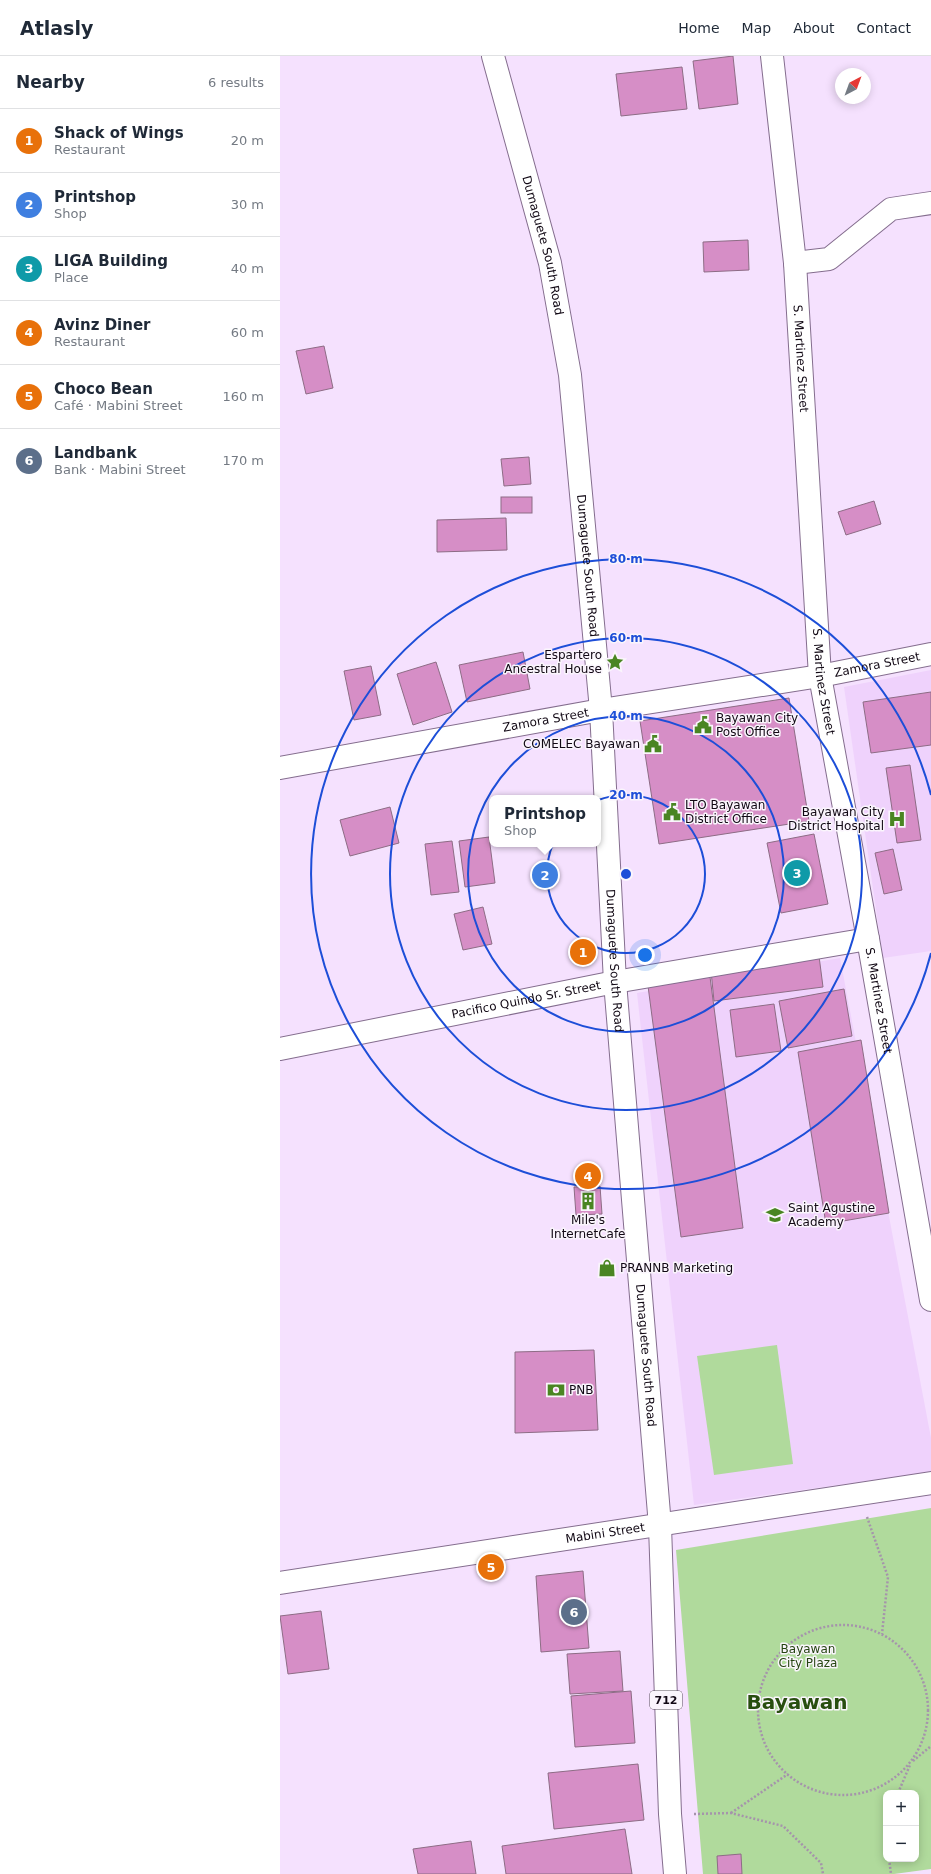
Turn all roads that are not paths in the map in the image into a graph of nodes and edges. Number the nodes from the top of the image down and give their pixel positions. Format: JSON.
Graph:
{"nodes":[{"id":1,"x":772,"y":56,"type":"edge"},
{"id":2,"x":494,"y":59,"type":"edge"},
{"id":3,"x":931,"y":203,"type":"edge"},
{"id":4,"x":795,"y":263,"type":"junction"},
{"id":5,"x":931,"y":654,"type":"edge"},
{"id":6,"x":820,"y":676,"type":"junction"},
{"id":7,"x":601,"y":710,"type":"junction"},
{"id":8,"x":280,"y":768,"type":"edge"},
{"id":9,"x":868,"y":939,"type":"junction"},
{"id":10,"x":615,"y":982,"type":"junction"},
{"id":11,"x":280,"y":1049,"type":"edge"},
{"id":12,"x":931,"y":1300,"type":"edge"},
{"id":13,"x":931,"y":1483,"type":"edge"},
{"id":14,"x":660,"y":1526,"type":"junction"},
{"id":15,"x":280,"y":1584,"type":"edge"},
{"id":16,"x":675,"y":1874,"type":"edge"}],
"edges":[{"from":1,"to":4,"type":"main road","name":"S. Martinez Street"},
{"from":2,"to":7,"type":"main road","name":"Dumaguete South Road","number":"712"},
{"from":3,"to":4,"type":"main road"},
{"from":4,"to":6,"type":"main road","name":"S. Martinez Street"},
{"from":5,"to":6,"type":"main road","name":"Zamora Street"},
{"from":6,"to":7,"type":"main road","name":"Zamora Street"},
{"from":6,"to":9,"type":"main road","name":"S. Martinez Street"},
{"from":7,"to":8,"type":"main road","name":"Zamora Street"},
{"from":7,"to":10,"type":"main road","name":"Dumaguete South Road","number":"712"},
{"from":9,"to":10,"type":"main road","name":"Pacifico Quindo Sr. Street"},
{"from":9,"to":12,"type":"main road","name":"S. Martinez Street"},
{"from":10,"to":11,"type":"main road","name":"Pacifico Quindo Sr. Street"},
{"from":10,"to":14,"type":"main road","name":"Dumaguete South Road","number":"712"},
{"from":13,"to":14,"type":"main road","name":"Mabini Street"},
{"from":14,"to":15,"type":"main road","name":"Mabini Street"},
{"from":14,"to":16,"type":"main road","name":"Dumaguete South Road","number":"712"}]}
